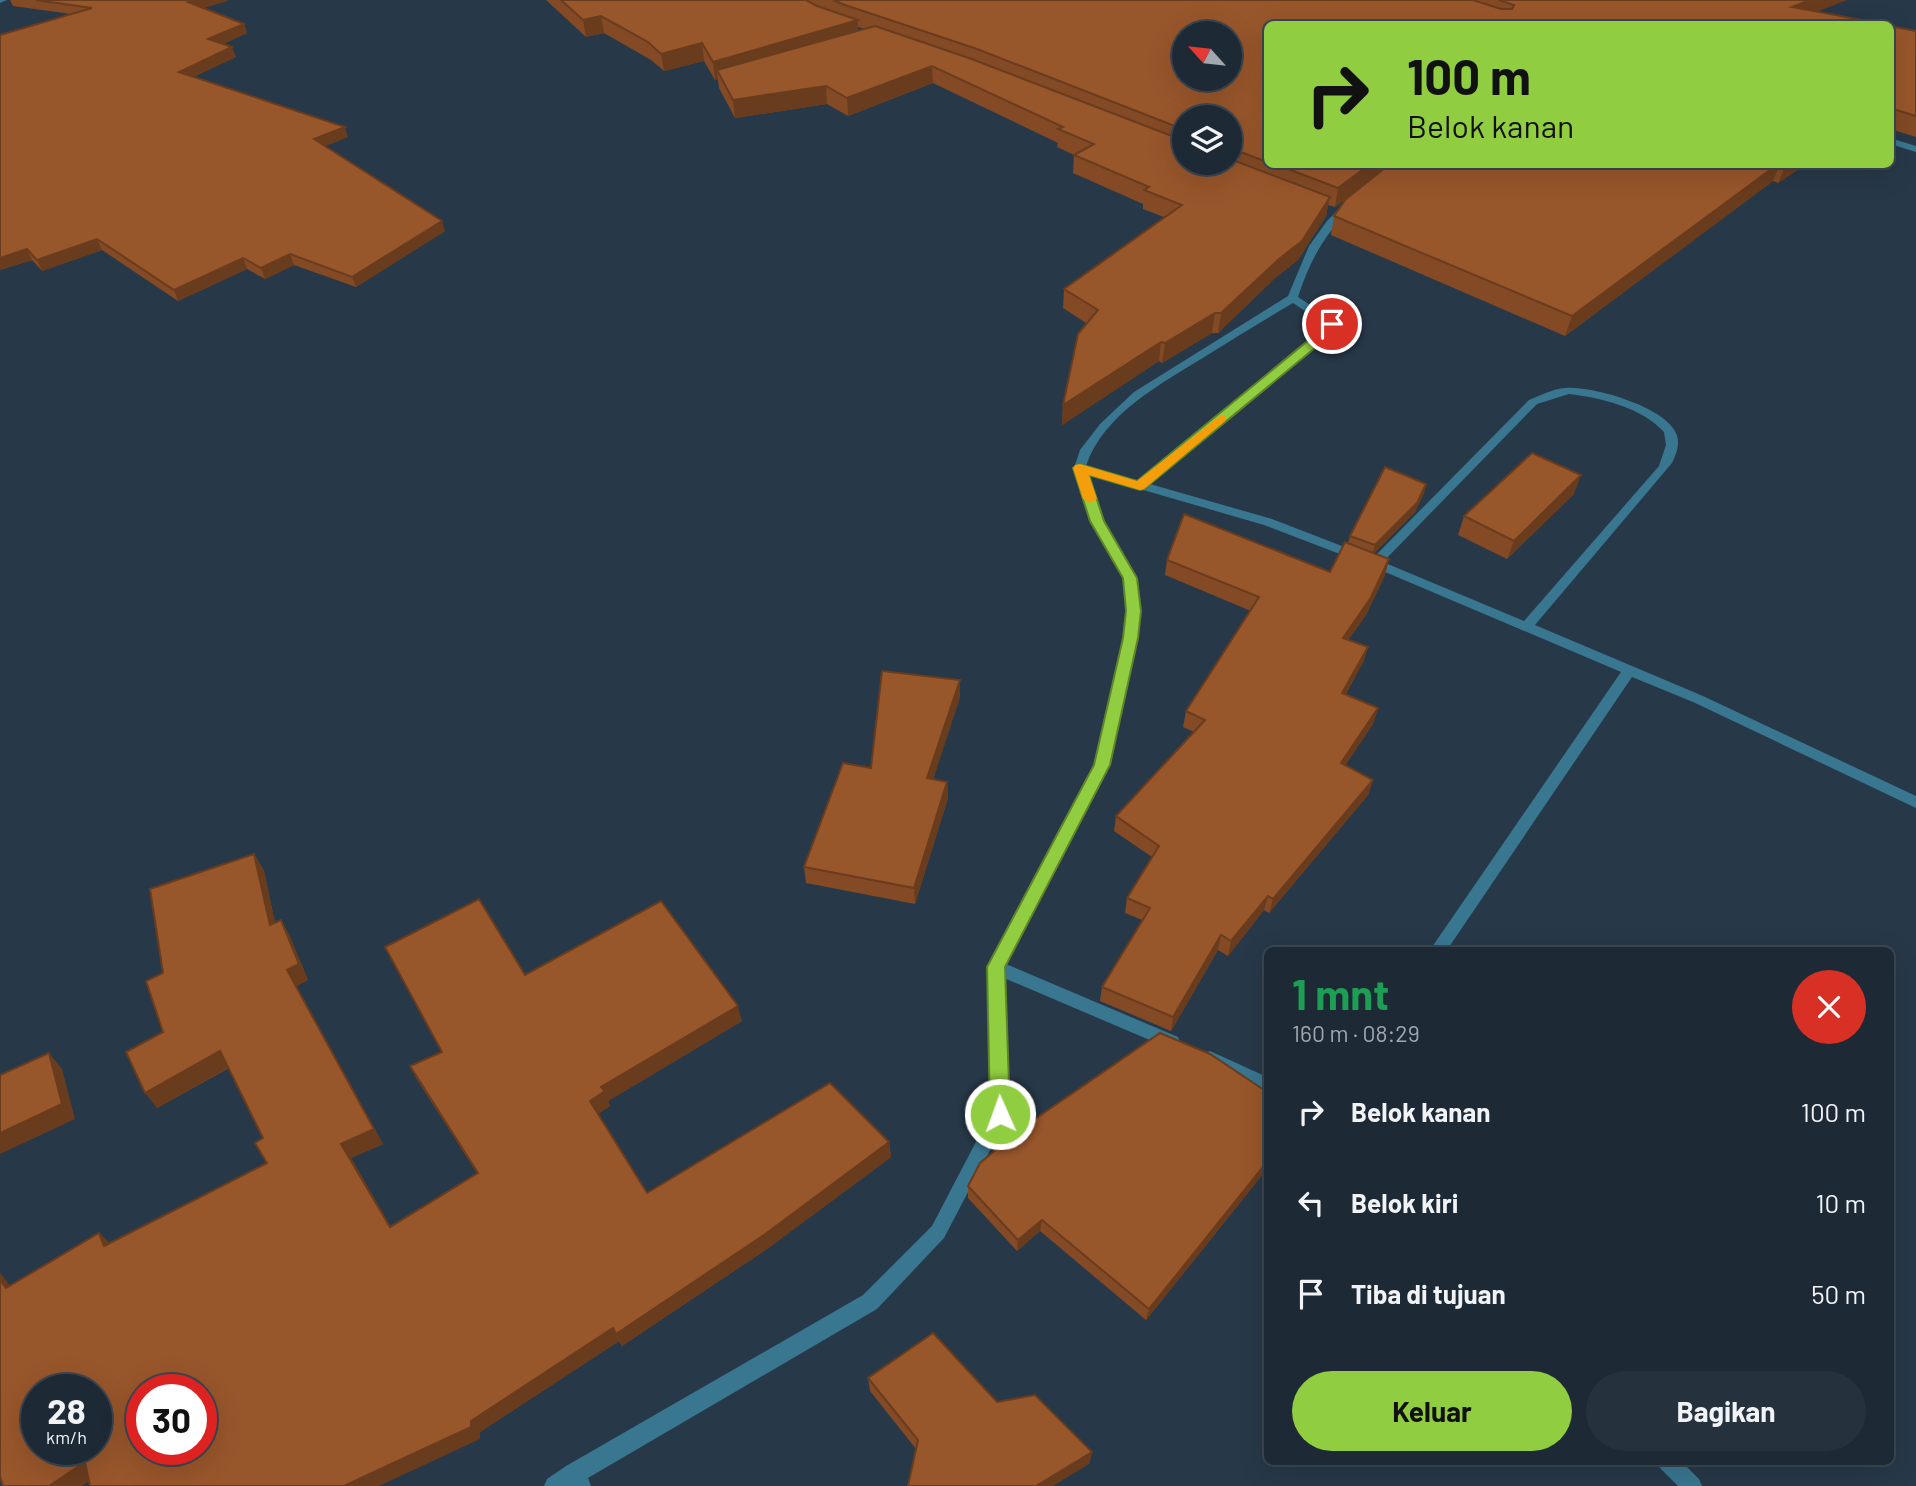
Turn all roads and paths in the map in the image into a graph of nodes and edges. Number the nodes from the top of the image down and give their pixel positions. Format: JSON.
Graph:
{"nodes":[{"id":1,"x":1894,"y":142,"type":"edge"},
{"id":2,"x":1916,"y":149,"type":"edge"},
{"id":3,"x":1358,"y":198,"type":"edge"},
{"id":4,"x":1293,"y":298,"type":"junction"},
{"id":5,"x":1080,"y":468,"type":"junction"},
{"id":6,"x":1140,"y":486,"type":"junction"},
{"id":7,"x":1375,"y":563,"type":"junction"},
{"id":8,"x":1526,"y":627,"type":"junction"},
{"id":9,"x":1630,"y":670,"type":"junction"},
{"id":10,"x":1916,"y":802,"type":"edge"},
{"id":11,"x":1439,"y":947,"type":"edge"},
{"id":12,"x":996,"y":967,"type":"junction"},
{"id":13,"x":1264,"y":1084,"type":"edge"},
{"id":14,"x":1671,"y":1465,"type":"edge"},
{"id":15,"x":577,"y":1479,"type":"edge"},
{"id":16,"x":554,"y":1486,"type":"edge"},
{"id":17,"x":1692,"y":1486,"type":"edge"}],
"edges":[{"from":1,"to":2,"type":"street"},
{"from":3,"to":4,"type":"street"},
{"from":4,"to":5,"type":"street"},
{"from":4,"to":6,"type":"street"},
{"from":5,"to":6,"type":"street"},
{"from":5,"to":12,"type":"street"},
{"from":6,"to":7,"type":"street"},
{"from":7,"to":8,"type":"street"},
{"from":7,"to":8,"type":"street"},
{"from":8,"to":9,"type":"street"},
{"from":9,"to":10,"type":"street"},
{"from":9,"to":11,"type":"street"},
{"from":12,"to":13,"type":"street"},
{"from":12,"to":15,"type":"street"},
{"from":14,"to":17,"type":"street"},
{"from":15,"to":16,"type":"street"}]}
